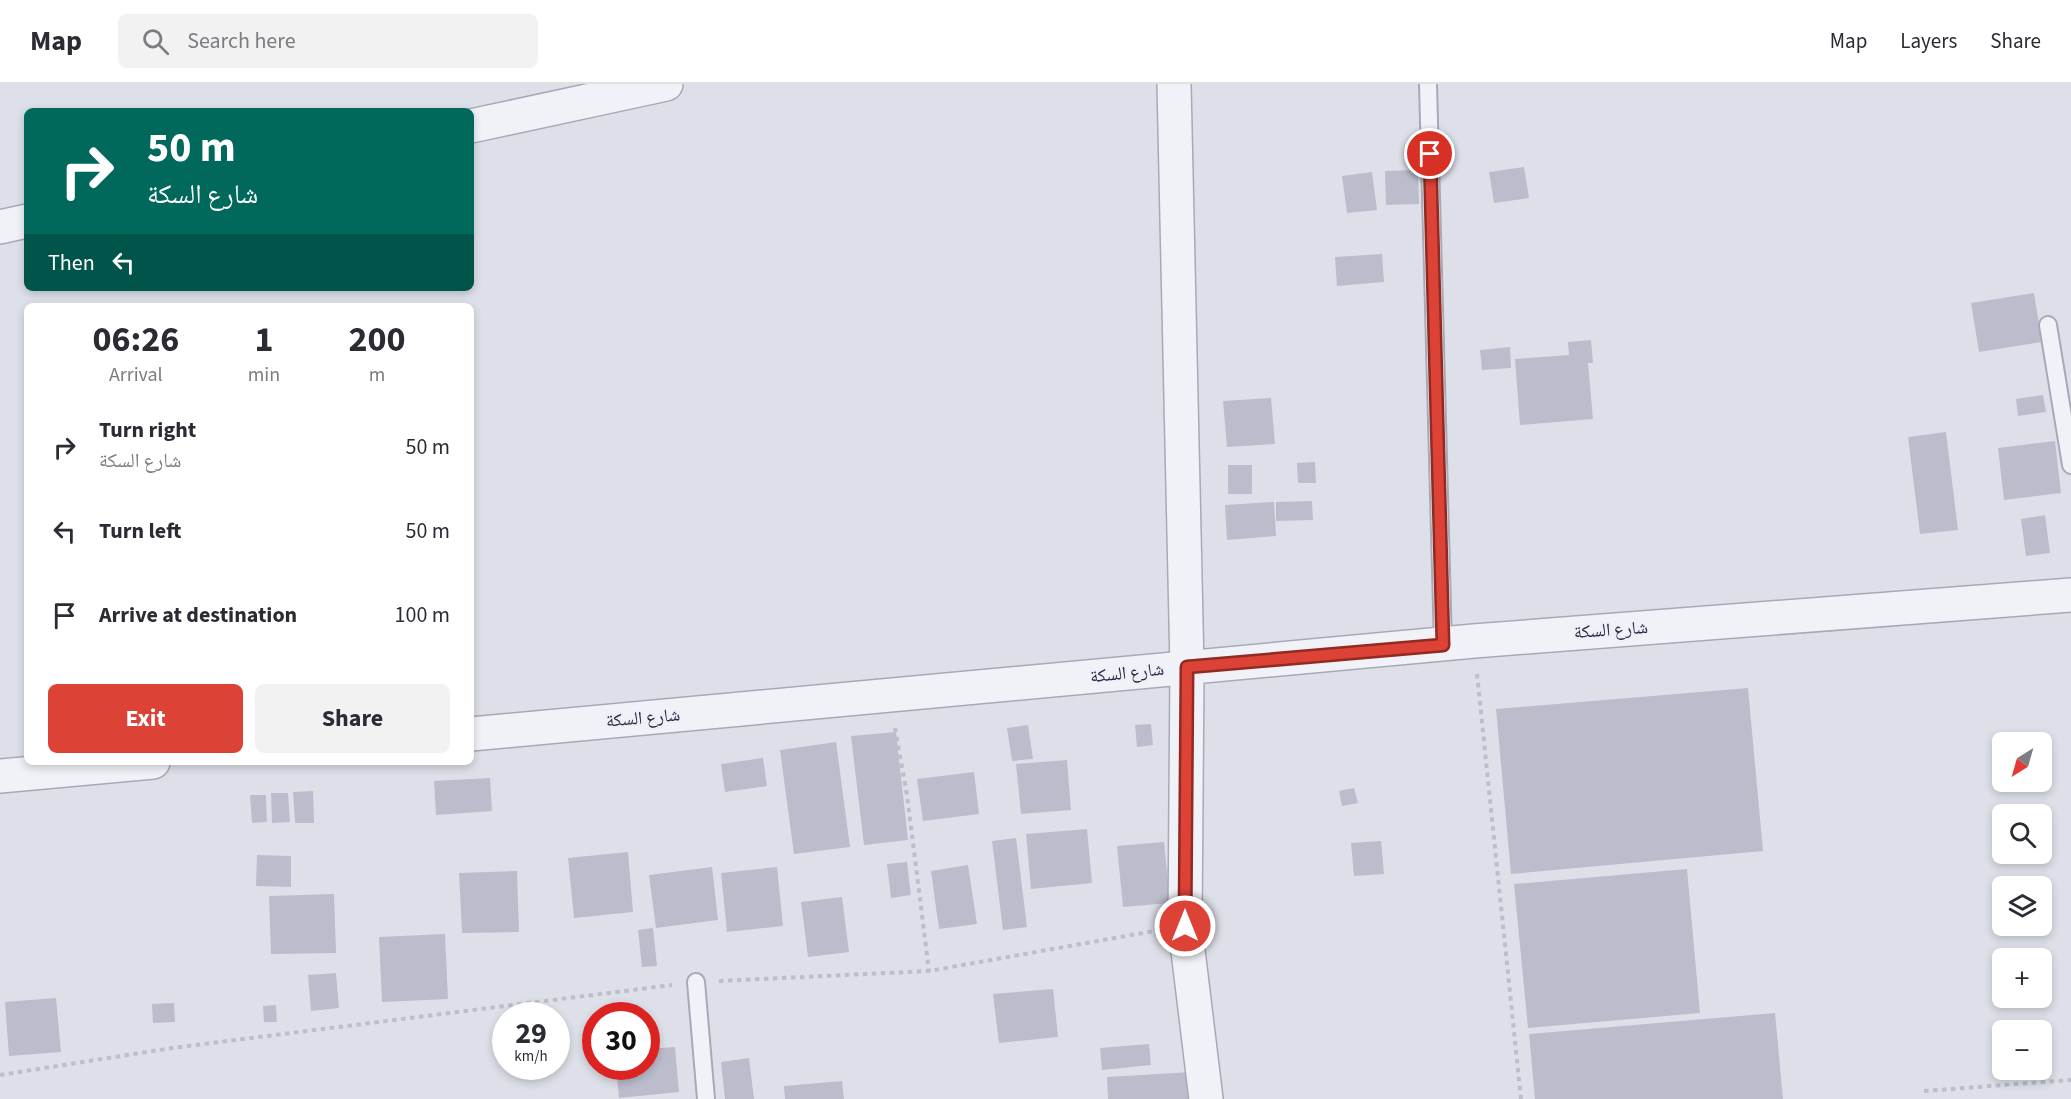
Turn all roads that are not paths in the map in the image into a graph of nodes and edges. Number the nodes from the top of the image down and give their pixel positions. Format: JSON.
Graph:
{"nodes":[{"id":1,"x":666,"y":84,"type":"edge"},
{"id":2,"x":1174,"y":84,"type":"edge"},
{"id":3,"x":1428,"y":84,"type":"edge"},
{"id":4,"x":474,"y":125,"type":"edge"},
{"id":5,"x":24,"y":223,"type":"edge"},
{"id":6,"x":0,"y":227,"type":"edge"},
{"id":7,"x":2048,"y":325,"type":"dead end"},
{"id":8,"x":2071,"y":465,"type":"edge"},
{"id":9,"x":2071,"y":595,"type":"edge"},
{"id":10,"x":1459,"y":643,"type":"junction"},
{"id":11,"x":1187,"y":667,"type":"junction"},
{"id":12,"x":474,"y":734,"type":"edge"},
{"id":13,"x":120,"y":765,"type":"edge"},
{"id":14,"x":0,"y":776,"type":"edge"},
{"id":15,"x":696,"y":981,"type":"road end"},
{"id":16,"x":706,"y":1099,"type":"edge"},
{"id":17,"x":1206,"y":1099,"type":"edge"}],
"edges":[{"from":1,"to":4,"type":"street"},
{"from":2,"to":11,"type":"street"},
{"from":3,"to":10,"type":"lane"},
{"from":5,"to":6,"type":"street"},
{"from":7,"to":8,"type":"lane"},
{"from":9,"to":10,"type":"street","name":"شارع السكة"},
{"from":10,"to":11,"type":"street","name":"شارع السكة"},
{"from":11,"to":12,"type":"street","name":"شارع السكة"},
{"from":11,"to":17,"type":"street"},
{"from":13,"to":14,"type":"street"},
{"from":15,"to":16,"type":"lane"}]}
